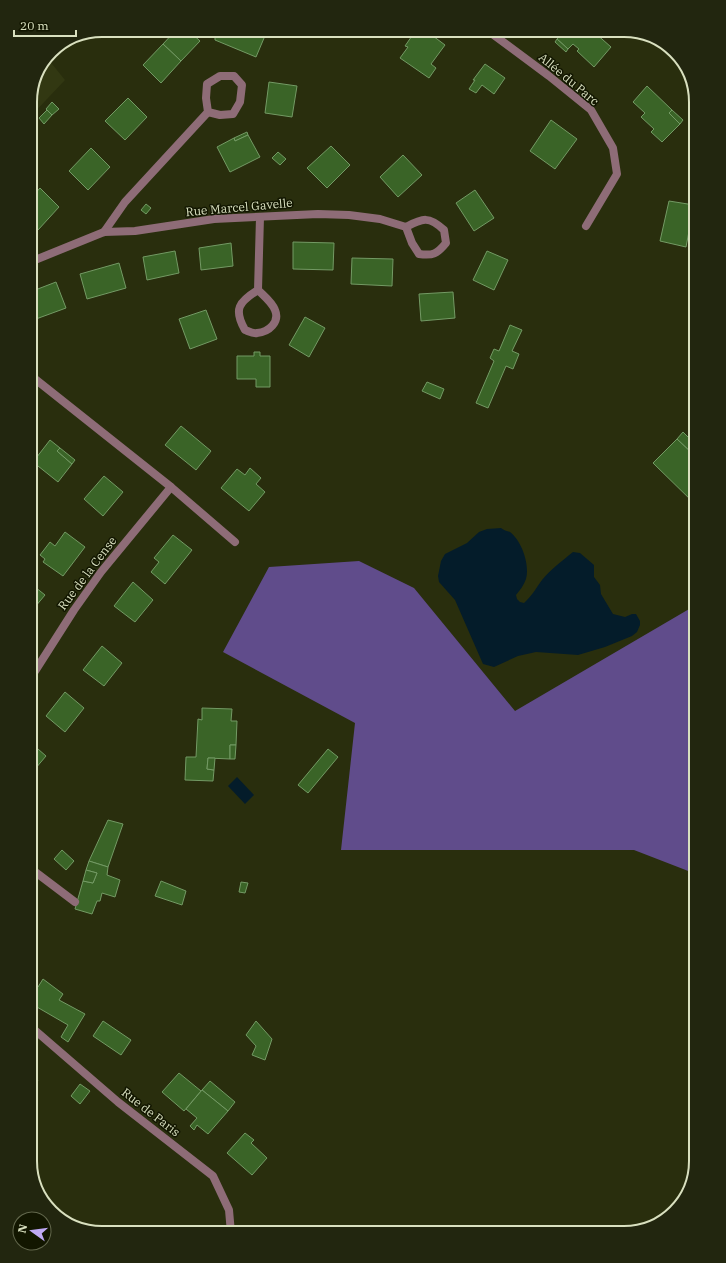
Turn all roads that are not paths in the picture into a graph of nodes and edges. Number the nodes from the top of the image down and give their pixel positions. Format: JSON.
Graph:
{"nodes":[{"id":1,"x":496,"y":37,"type":"edge"},
{"id":2,"x":208,"y":112,"type":"junction"},
{"id":3,"x":260,"y":217,"type":"junction"},
{"id":4,"x":586,"y":226,"type":"dead end"},
{"id":5,"x":406,"y":228,"type":"junction"},
{"id":6,"x":104,"y":232,"type":"junction"},
{"id":7,"x":37,"y":259,"type":"edge"},
{"id":8,"x":258,"y":290,"type":"junction"},
{"id":9,"x":37,"y":381,"type":"edge"},
{"id":10,"x":171,"y":487,"type":"junction"},
{"id":11,"x":235,"y":542,"type":"dead end"},
{"id":12,"x":37,"y":668,"type":"edge"},
{"id":13,"x":37,"y":873,"type":"edge"},
{"id":14,"x":75,"y":902,"type":"dead end"},
{"id":15,"x":37,"y":1032,"type":"edge"},
{"id":16,"x":231,"y":1226,"type":"edge"}],
"edges":[{"from":1,"to":4,"type":"street","name":"Allée du Parc"},
{"from":2,"to":2,"type":"street"},
{"from":2,"to":6,"type":"street"},
{"from":3,"to":5,"type":"street","name":"Rue Marcel Gavelle"},
{"from":3,"to":6,"type":"street","name":"Rue Marcel Gavelle"},
{"from":3,"to":8,"type":"street"},
{"from":5,"to":5,"type":"street"},
{"from":6,"to":7,"type":"street","name":"Rue Marcel Gavelle"},
{"from":8,"to":8,"type":"street"},
{"from":9,"to":10,"type":"street"},
{"from":10,"to":11,"type":"street"},
{"from":10,"to":12,"type":"street","name":"Rue de la Cense"},
{"from":13,"to":14,"type":"street"},
{"from":15,"to":16,"type":"street","name":"Rue de Paris"}]}
